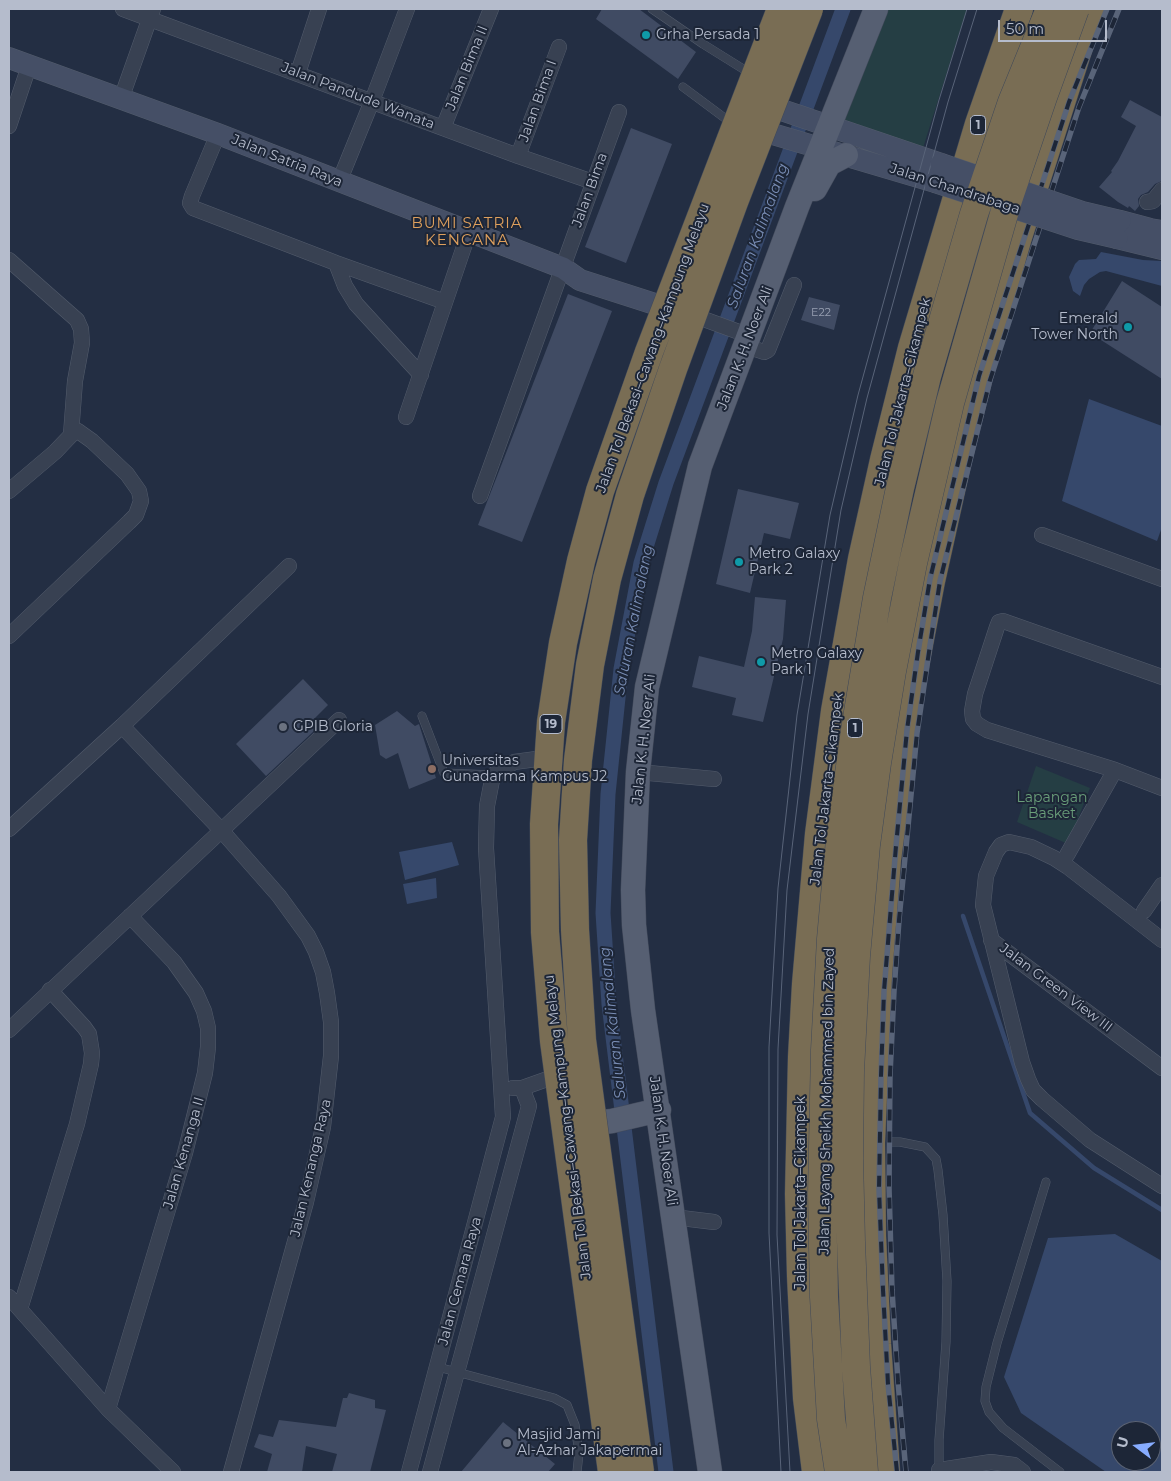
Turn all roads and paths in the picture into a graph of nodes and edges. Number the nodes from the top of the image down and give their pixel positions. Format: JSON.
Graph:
{"nodes":[{"id":1,"x":124,"y":9,"type":"edge"},
{"id":2,"x":320,"y":9,"type":"edge"},
{"id":3,"x":407,"y":9,"type":"edge"},
{"id":4,"x":491,"y":9,"type":"edge"},
{"id":5,"x":652,"y":9,"type":"edge"},
{"id":6,"x":809,"y":9,"type":"edge"},
{"id":7,"x":876,"y":9,"type":"edge"},
{"id":8,"x":1019,"y":9,"type":"edge"},
{"id":9,"x":1050,"y":9,"type":"edge"},
{"id":10,"x":1075,"y":9,"type":"edge"},
{"id":11,"x":1091,"y":9,"type":"edge"},
{"id":12,"x":151,"y":13,"type":"edge"},
{"id":13,"x":773,"y":13,"type":"edge"},
{"id":14,"x":559,"y":47,"type":"dead end"},
{"id":15,"x":9,"y":58,"type":"edge"},
{"id":16,"x":29,"y":66,"type":"junction"},
{"id":17,"x":748,"y":72,"type":"junction"},
{"id":18,"x":298,"y":73,"type":"junction"},
{"id":19,"x":683,"y":87,"type":"dead end"},
{"id":20,"x":121,"y":99,"type":"junction"},
{"id":21,"x":372,"y":101,"type":"junction"},
{"id":22,"x":766,"y":105,"type":"junction"},
{"id":23,"x":618,"y":112,"type":"dead end"},
{"id":24,"x":825,"y":125,"type":"junction"},
{"id":25,"x":9,"y":126,"type":"edge"},
{"id":26,"x":747,"y":127,"type":"junction"},
{"id":27,"x":444,"y":128,"type":"junction"},
{"id":28,"x":218,"y":134,"type":"junction"},
{"id":29,"x":815,"y":147,"type":"junction"},
{"id":30,"x":846,"y":155,"type":"junction"},
{"id":31,"x":518,"y":156,"type":"junction"},
{"id":32,"x":938,"y":173,"type":"junction"},
{"id":33,"x":339,"y":182,"type":"junction"},
{"id":34,"x":593,"y":182,"type":"junction"},
{"id":35,"x":1162,"y":190,"type":"edge"},
{"id":36,"x":1147,"y":202,"type":"dead end"},
{"id":37,"x":797,"y":207,"type":"junction"},
{"id":38,"x":1162,"y":231,"type":"edge"},
{"id":39,"x":469,"y":232,"type":"junction"},
{"id":40,"x":1162,"y":249,"type":"edge"},
{"id":41,"x":9,"y":260,"type":"edge"},
{"id":42,"x":336,"y":263,"type":"junction"},
{"id":43,"x":563,"y":268,"type":"junction"},
{"id":44,"x":794,"y":285,"type":"dead end"},
{"id":45,"x":664,"y":300,"type":"junction"},
{"id":46,"x":445,"y":302,"type":"junction"},
{"id":47,"x":745,"y":338,"type":"junction"},
{"id":48,"x":421,"y":375,"type":"junction"},
{"id":49,"x":406,"y":417,"type":"dead end"},
{"id":50,"x":71,"y":434,"type":"junction"},
{"id":51,"x":9,"y":491,"type":"edge"},
{"id":52,"x":480,"y":496,"type":"dead end"},
{"id":53,"x":1042,"y":535,"type":"dead end"},
{"id":54,"x":289,"y":566,"type":"dead end"},
{"id":55,"x":1162,"y":580,"type":"edge"},
{"id":56,"x":9,"y":636,"type":"edge"},
{"id":57,"x":1162,"y":677,"type":"edge"},
{"id":58,"x":422,"y":716,"type":"dead end"},
{"id":59,"x":339,"y":720,"type":"dead end"},
{"id":60,"x":122,"y":726,"type":"junction"},
{"id":61,"x":544,"y":758,"type":"junction"},
{"id":62,"x":1115,"y":770,"type":"junction"},
{"id":63,"x":638,"y":772,"type":"junction"},
{"id":64,"x":493,"y":775,"type":"junction"},
{"id":65,"x":714,"y":779,"type":"dead end"},
{"id":66,"x":1162,"y":788,"type":"edge"},
{"id":67,"x":9,"y":829,"type":"edge"},
{"id":68,"x":221,"y":830,"type":"junction"},
{"id":69,"x":1067,"y":855,"type":"dead end"},
{"id":70,"x":1162,"y":885,"type":"edge"},
{"id":71,"x":1144,"y":911,"type":"dead end"},
{"id":72,"x":130,"y":916,"type":"junction"},
{"id":73,"x":991,"y":940,"type":"junction"},
{"id":74,"x":1162,"y":940,"type":"edge"},
{"id":75,"x":50,"y":990,"type":"junction"},
{"id":76,"x":9,"y":1030,"type":"edge"},
{"id":77,"x":1162,"y":1068,"type":"edge"},
{"id":78,"x":553,"y":1077,"type":"junction"},
{"id":79,"x":502,"y":1088,"type":"junction"},
{"id":80,"x":522,"y":1088,"type":"junction"},
{"id":81,"x":653,"y":1111,"type":"junction"},
{"id":82,"x":559,"y":1128,"type":"junction"},
{"id":83,"x":892,"y":1142,"type":"dead end"},
{"id":84,"x":1046,"y":1182,"type":"dead end"},
{"id":85,"x":1162,"y":1186,"type":"edge"},
{"id":86,"x":673,"y":1217,"type":"junction"},
{"id":87,"x":714,"y":1222,"type":"dead end"},
{"id":88,"x":9,"y":1298,"type":"edge"},
{"id":89,"x":20,"y":1309,"type":"junction"},
{"id":90,"x":438,"y":1368,"type":"junction"},
{"id":91,"x":458,"y":1373,"type":"junction"},
{"id":92,"x":108,"y":1409,"type":"junction"},
{"id":93,"x":939,"y":1471,"type":"edge"},
{"id":94,"x":172,"y":1472,"type":"edge"},
{"id":95,"x":231,"y":1472,"type":"edge"},
{"id":96,"x":409,"y":1472,"type":"edge"},
{"id":97,"x":430,"y":1472,"type":"edge"},
{"id":98,"x":577,"y":1472,"type":"edge"},
{"id":99,"x":603,"y":1472,"type":"edge"},
{"id":100,"x":612,"y":1472,"type":"edge"},
{"id":101,"x":640,"y":1472,"type":"edge"},
{"id":102,"x":710,"y":1472,"type":"edge"},
{"id":103,"x":816,"y":1472,"type":"edge"},
{"id":104,"x":839,"y":1472,"type":"edge"},
{"id":105,"x":864,"y":1472,"type":"edge"},
{"id":106,"x":886,"y":1472,"type":"edge"},
{"id":107,"x":1023,"y":1472,"type":"edge"},
{"id":108,"x":1060,"y":1472,"type":"edge"}],
"edges":[{"from":1,"to":12,"type":"street","name":"Jalan Pandude Wanata"},
{"from":2,"to":18,"type":"street"},
{"from":3,"to":21,"type":"street"},
{"from":4,"to":27,"type":"street","name":"Jalan Bima II"},
{"from":5,"to":17,"type":"lane"},
{"from":6,"to":101,"type":"highway","name":"Jalan Tol Bekasi–Cawang–Kampung Melayu","number":"19","bridge":true},
{"from":7,"to":24,"type":"main road","name":"Jalan K. H. Noer Ali"},
{"from":8,"to":103,"type":"highway","name":"Jalan Tol Jakarta–Cikampek","number":"1"},
{"from":9,"to":104,"type":"highway","name":"Jalan Layang Sheikh Mohammed bin Zayed","number":"1","bridge":true},
{"from":10,"to":105,"type":"highway","name":"Jalan Layang Sheikh Mohammed bin Zayed","number":"1","bridge":true},
{"from":11,"to":106,"type":"highway"},
{"from":12,"to":18,"type":"street","name":"Jalan Pandude Wanata"},
{"from":12,"to":20,"type":"street"},
{"from":13,"to":17,"type":"main road"},
{"from":13,"to":22,"type":"main road"},
{"from":13,"to":100,"type":"highway","name":"Jalan Tol Bekasi–Cawang–Kampung Melayu","number":"19","bridge":true},
{"from":14,"to":31,"type":"street","name":"Jalan Bima I"},
{"from":15,"to":16,"type":"street","name":"Jalan Satria Raya"},
{"from":16,"to":20,"type":"street","name":"Jalan Satria Raya"},
{"from":16,"to":25,"type":"street"},
{"from":17,"to":26,"type":"main road"},
{"from":18,"to":21,"type":"street","name":"Jalan Pandude Wanata"},
{"from":19,"to":26,"type":"lane"},
{"from":20,"to":28,"type":"street","name":"Jalan Satria Raya"},
{"from":21,"to":27,"type":"street","name":"Jalan Pandude Wanata"},
{"from":21,"to":33,"type":"street"},
{"from":22,"to":24,"type":"street","name":"Jalan Chandrabaga"},
{"from":22,"to":26,"type":"main road"},
{"from":23,"to":34,"type":"street","name":"Jalan Bima"},
{"from":24,"to":29,"type":"main road","name":"Jalan K. H. Noer Ali"},
{"from":24,"to":32,"type":"street","name":"Jalan Chandrabaga"},
{"from":26,"to":29,"type":"street","name":"Jalan Chandrabaga"},
{"from":26,"to":45,"type":"main road"},
{"from":27,"to":31,"type":"street","name":"Jalan Pandude Wanata"},
{"from":28,"to":33,"type":"street","name":"Jalan Satria Raya"},
{"from":28,"to":42,"type":"street"},
{"from":29,"to":30,"type":"street","name":"Jalan Chandrabaga"},
{"from":29,"to":37,"type":"main road","name":"Jalan K. H. Noer Ali"},
{"from":30,"to":32,"type":"street","name":"Jalan Chandrabaga"},
{"from":30,"to":37,"type":"main road"},
{"from":31,"to":34,"type":"street","name":"Jalan Pandude Wanata"},
{"from":32,"to":38,"type":"street","name":"Jalan Chandrabaga","bridge":true},
{"from":32,"to":40,"type":"street","name":"Jalan Chandrabaga","bridge":true},
{"from":33,"to":39,"type":"street","name":"Jalan Satria Raya"},
{"from":34,"to":43,"type":"street","name":"Jalan Bima"},
{"from":35,"to":36,"type":"street"},
{"from":37,"to":47,"type":"main road","name":"Jalan K. H. Noer Ali"},
{"from":39,"to":43,"type":"street","name":"Jalan Satria Raya"},
{"from":39,"to":46,"type":"street"},
{"from":41,"to":50,"type":"street"},
{"from":42,"to":46,"type":"street"},
{"from":42,"to":48,"type":"street"},
{"from":43,"to":45,"type":"street","name":"Jalan Satria Raya"},
{"from":43,"to":52,"type":"street","name":"Jalan Bima"},
{"from":44,"to":47,"type":"street"},
{"from":45,"to":47,"type":"street"},
{"from":45,"to":61,"type":"main road"},
{"from":46,"to":48,"type":"street"},
{"from":47,"to":63,"type":"main road","name":"Jalan K. H. Noer Ali"},
{"from":48,"to":49,"type":"street"},
{"from":50,"to":51,"type":"street"},
{"from":50,"to":56,"type":"street"},
{"from":53,"to":55,"type":"street"},
{"from":54,"to":60,"type":"street"},
{"from":57,"to":62,"type":"street"},
{"from":58,"to":64,"type":"lane"},
{"from":59,"to":68,"type":"street"},
{"from":60,"to":67,"type":"street"},
{"from":60,"to":68,"type":"street","name":"Jalan Kenanga Raya"},
{"from":61,"to":64,"type":"street"},
{"from":61,"to":78,"type":"main road"},
{"from":62,"to":66,"type":"street"},
{"from":62,"to":69,"type":"street"},
{"from":63,"to":65,"type":"street"},
{"from":63,"to":81,"type":"main road","name":"Jalan K. H. Noer Ali"},
{"from":64,"to":79,"type":"street","name":"Jalan Cemara Raya"},
{"from":68,"to":72,"type":"street"},
{"from":68,"to":95,"type":"street","name":"Jalan Kenanga Raya"},
{"from":70,"to":71,"type":"street"},
{"from":72,"to":75,"type":"street"},
{"from":72,"to":92,"type":"street","name":"Jalan Kenanga II"},
{"from":73,"to":74,"type":"street","name":"Jalan Green View III"},
{"from":73,"to":77,"type":"street","name":"Jalan Green View III"},
{"from":73,"to":85,"type":"street"},
{"from":75,"to":76,"type":"street"},
{"from":75,"to":89,"type":"street"},
{"from":78,"to":80,"type":"street"},
{"from":78,"to":82,"type":"main road"},
{"from":79,"to":80,"type":"street"},
{"from":79,"to":90,"type":"street","name":"Jalan Cemara Raya"},
{"from":80,"to":91,"type":"street","name":"Jalan Cemara Raya"},
{"from":81,"to":82,"type":"main road"},
{"from":81,"to":86,"type":"main road","name":"Jalan K. H. Noer Ali"},
{"from":82,"to":99,"type":"main road"},
{"from":83,"to":93,"type":"lane"},
{"from":84,"to":108,"type":"lane"},
{"from":86,"to":87,"type":"street"},
{"from":86,"to":102,"type":"main road","name":"Jalan K. H. Noer Ali"},
{"from":88,"to":89,"type":"street"},
{"from":89,"to":92,"type":"street"},
{"from":90,"to":91,"type":"lane"},
{"from":90,"to":96,"type":"street","name":"Jalan Cemara Raya"},
{"from":91,"to":97,"type":"street","name":"Jalan Cemara Raya"},
{"from":91,"to":98,"type":"lane"},
{"from":92,"to":94,"type":"street"},
{"from":93,"to":107,"type":"street"}]}
